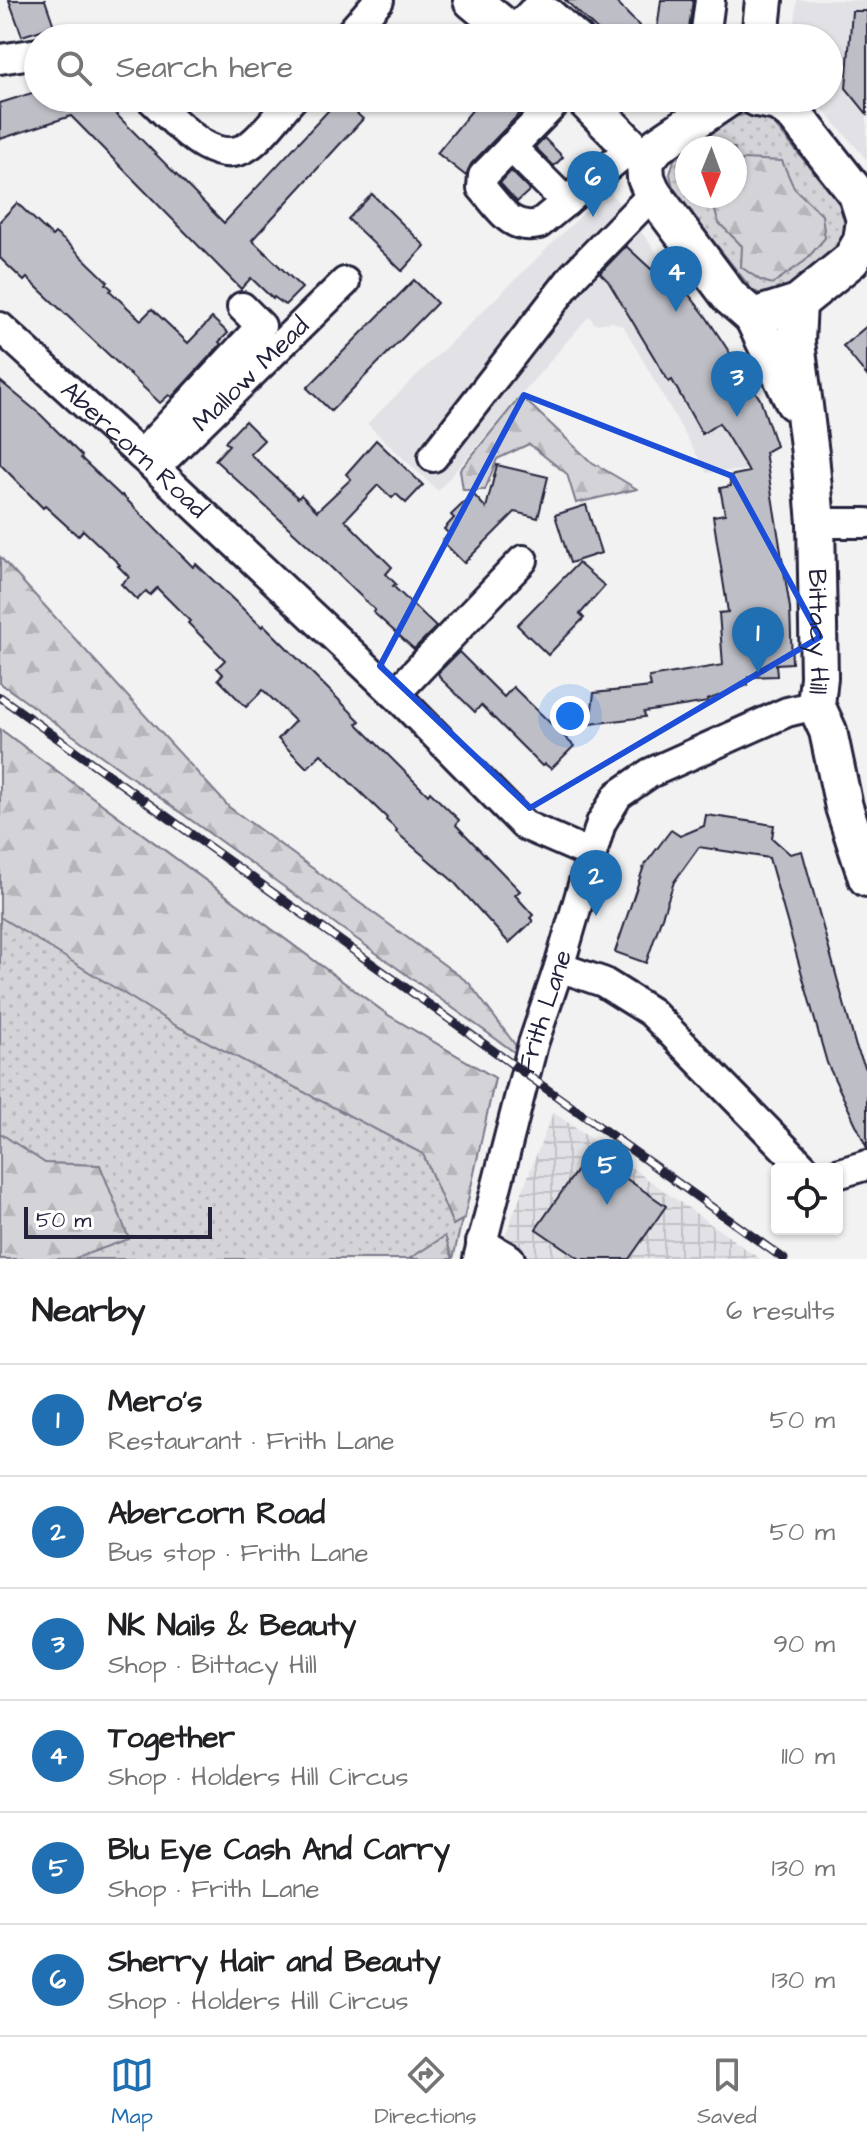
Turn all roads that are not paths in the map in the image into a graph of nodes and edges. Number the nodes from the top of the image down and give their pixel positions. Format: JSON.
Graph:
{"nodes":[{"id":1,"x":379,"y":0,"type":"edge"},
{"id":2,"x":472,"y":0,"type":"edge"},
{"id":3,"x":710,"y":0,"type":"edge"},
{"id":4,"x":764,"y":0,"type":"edge"},
{"id":5,"x":358,"y":24,"type":"edge"},
{"id":6,"x":501,"y":24,"type":"edge"},
{"id":7,"x":524,"y":24,"type":"edge"},
{"id":8,"x":563,"y":24,"type":"edge"},
{"id":9,"x":707,"y":24,"type":"edge"},
{"id":10,"x":761,"y":24,"type":"edge"},
{"id":11,"x":24,"y":55,"type":"edge"},
{"id":12,"x":0,"y":59,"type":"edge"},
{"id":13,"x":166,"y":112,"type":"edge"},
{"id":14,"x":281,"y":112,"type":"edge"},
{"id":15,"x":546,"y":112,"type":"edge"},
{"id":16,"x":595,"y":112,"type":"edge"},
{"id":17,"x":707,"y":112,"type":"edge"},
{"id":18,"x":791,"y":112,"type":"edge"},
{"id":19,"x":511,"y":147,"type":"junction"},
{"id":20,"x":643,"y":167,"type":"junction"},
{"id":21,"x":566,"y":202,"type":"junction"},
{"id":22,"x":866,"y":220,"type":"edge"},
{"id":23,"x":345,"y":282,"type":"dead end"},
{"id":24,"x":798,"y":303,"type":"junction"},
{"id":25,"x":242,"y":307,"type":"dead end"},
{"id":26,"x":753,"y":317,"type":"junction"},
{"id":27,"x":0,"y":327,"type":"edge"},
{"id":28,"x":806,"y":425,"type":"junction"},
{"id":29,"x":433,"y":457,"type":"dead end"},
{"id":30,"x":148,"y":461,"type":"junction"},
{"id":31,"x":816,"y":523,"type":"junction"},
{"id":32,"x":867,"y":523,"type":"edge"},
{"id":33,"x":523,"y":560,"type":"dead end"},
{"id":34,"x":395,"y":694,"type":"junction"},
{"id":35,"x":816,"y":705,"type":"junction"},
{"id":36,"x":855,"y":805,"type":"edge"},
{"id":37,"x":591,"y":854,"type":"junction"},
{"id":38,"x":867,"y":878,"type":"edge"},
{"id":39,"x":559,"y":967,"type":"junction"},
{"id":40,"x":799,"y":1163,"type":"edge"},
{"id":41,"x":867,"y":1165,"type":"edge"},
{"id":42,"x":843,"y":1172,"type":"edge"},
{"id":43,"x":480,"y":1250,"type":"edge"},
{"id":44,"x":510,"y":1259,"type":"edge"}],
"edges":[{"from":1,"to":5,"type":"street"},
{"from":2,"to":6,"type":"main road"},
{"from":3,"to":9,"type":"street"},
{"from":4,"to":10,"type":"main road"},
{"from":7,"to":8,"type":"street"},
{"from":11,"to":12,"type":"street"},
{"from":13,"to":14,"type":"street"},
{"from":15,"to":19,"type":"street"},
{"from":16,"to":20,"type":"main road"},
{"from":17,"to":20,"type":"main road"},
{"from":18,"to":22,"type":"main road"},
{"from":19,"to":21,"type":"street"},
{"from":19,"to":21,"type":"street"},
{"from":20,"to":21,"type":"street"},
{"from":20,"to":26,"type":"main road"},
{"from":20,"to":29,"type":"street"},
{"from":22,"to":24,"type":"main road"},
{"from":23,"to":30,"type":"street","name":"Mallow Mead"},
{"from":24,"to":26,"type":"main road"},
{"from":24,"to":28,"type":"main road","name":"Bittacy Hill"},
{"from":25,"to":30,"type":"street"},
{"from":26,"to":28,"type":"main road","name":"Bittacy Hill"},
{"from":27,"to":30,"type":"street","name":"Abercorn Road"},
{"from":28,"to":31,"type":"main road","name":"Bittacy Hill"},
{"from":30,"to":34,"type":"street","name":"Abercorn Road"},
{"from":31,"to":32,"type":"street"},
{"from":31,"to":35,"type":"main road","name":"Bittacy Hill"},
{"from":33,"to":34,"type":"street"},
{"from":34,"to":37,"type":"street","name":"Abercorn Road"},
{"from":35,"to":36,"type":"main road","name":"Bittacy Hill"},
{"from":35,"to":37,"type":"street","name":"Frith Lane"},
{"from":36,"to":38,"type":"main road","name":"Bittacy Hill"},
{"from":37,"to":39,"type":"street","name":"Frith Lane"},
{"from":39,"to":40,"type":"street"},
{"from":39,"to":43,"type":"street","name":"Frith Lane"},
{"from":41,"to":42,"type":"street"},
{"from":43,"to":44,"type":"street"}]}
